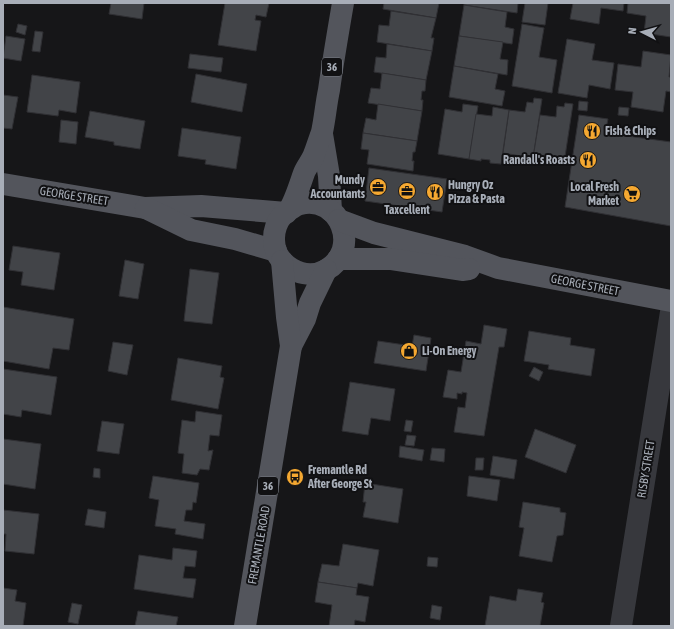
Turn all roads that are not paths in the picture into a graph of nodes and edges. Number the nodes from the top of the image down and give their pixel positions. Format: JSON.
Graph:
{"nodes":[{"id":1,"x":343,"y":3,"type":"edge"},
{"id":2,"x":322,"y":131,"type":"junction"},
{"id":3,"x":3,"y":184,"type":"edge"},
{"id":4,"x":145,"y":208,"type":"junction"},
{"id":5,"x":287,"y":211,"type":"junction"},
{"id":6,"x":335,"y":215,"type":"junction"},
{"id":7,"x":279,"y":256,"type":"junction"},
{"id":8,"x":332,"y":264,"type":"junction"},
{"id":9,"x":498,"y":268,"type":"junction"},
{"id":10,"x":671,"y":301,"type":"edge"},
{"id":11,"x":671,"y":312,"type":"edge"},
{"id":12,"x":291,"y":346,"type":"junction"},
{"id":13,"x":245,"y":626,"type":"edge"},
{"id":14,"x":621,"y":626,"type":"edge"}],
"edges":[{"from":1,"to":2,"type":"main road","number":"36"},
{"from":2,"to":5,"type":"main road","number":"36"},
{"from":2,"to":6,"type":"main road","number":"36"},
{"from":3,"to":4,"type":"main road","name":"GEORGE STREET"},
{"from":4,"to":5,"type":"main road","name":"GEORGE STREET"},
{"from":4,"to":7,"type":"main road","name":"GEORGE STREET"},
{"from":5,"to":6,"type":"main road"},
{"from":5,"to":7,"type":"main road"},
{"from":6,"to":8,"type":"main road"},
{"from":6,"to":9,"type":"main road","name":"GEORGE STREET"},
{"from":7,"to":8,"type":"main road"},
{"from":7,"to":12,"type":"main road","name":"FREMANTLE ROAD","number":"36"},
{"from":8,"to":9,"type":"main road","name":"GEORGE STREET"},
{"from":8,"to":12,"type":"main road","name":"FREMANTLE ROAD","number":"36"},
{"from":9,"to":10,"type":"main road","name":"GEORGE STREET"},
{"from":11,"to":14,"type":"street","name":"RISBY STREET"},
{"from":12,"to":13,"type":"main road","name":"FREMANTLE ROAD","number":"36"}]}
